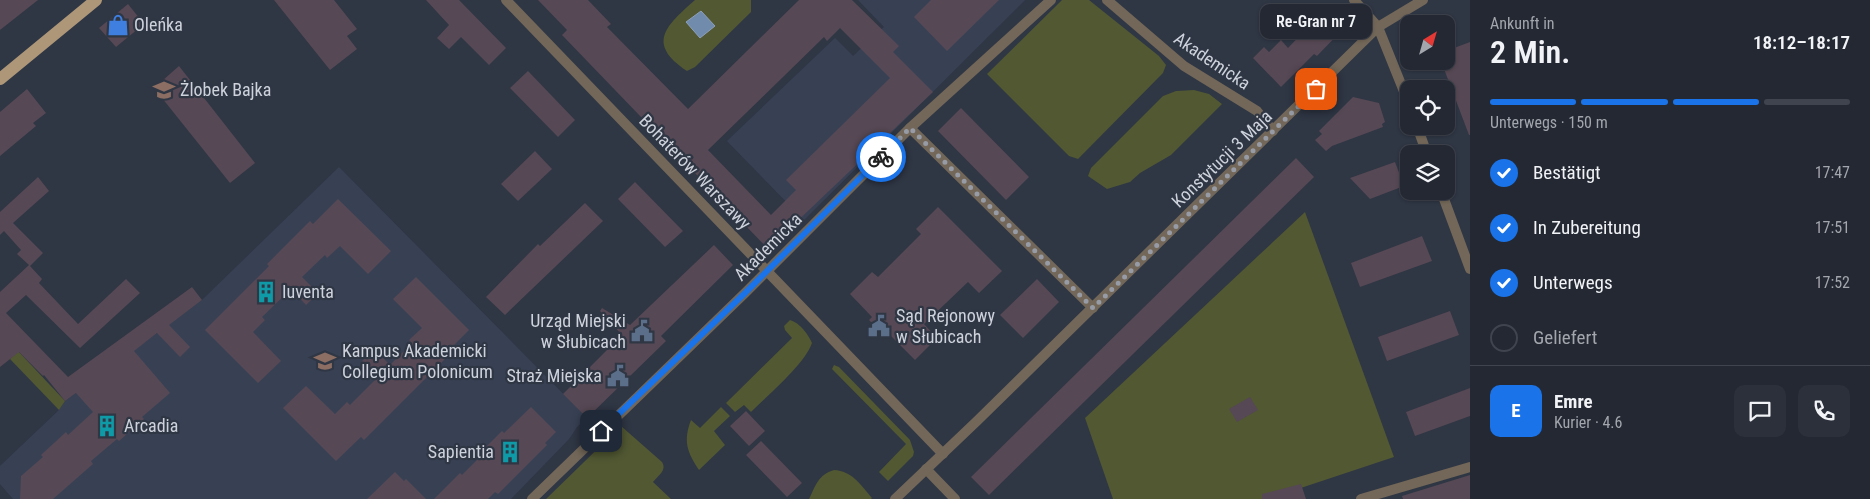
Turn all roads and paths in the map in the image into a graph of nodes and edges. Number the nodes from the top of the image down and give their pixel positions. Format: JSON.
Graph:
{"nodes":[{"id":1,"x":96,"y":0,"type":"edge"},
{"id":2,"x":506,"y":0,"type":"edge"},
{"id":3,"x":1051,"y":0,"type":"edge"},
{"id":4,"x":1107,"y":0,"type":"edge"},
{"id":5,"x":1354,"y":0,"type":"edge"},
{"id":6,"x":1423,"y":0,"type":"edge"},
{"id":7,"x":1378,"y":27,"type":"junction"},
{"id":8,"x":0,"y":79,"type":"edge"},
{"id":9,"x":1400,"y":82,"type":"edge"},
{"id":10,"x":910,"y":128,"type":"junction"},
{"id":11,"x":1274,"y":131,"type":"junction"},
{"id":12,"x":1444,"y":200,"type":"edge"},
{"id":13,"x":1470,"y":269,"type":"edge"},
{"id":14,"x":767,"y":271,"type":"junction"},
{"id":15,"x":1093,"y":308,"type":"junction"},
{"id":16,"x":943,"y":454,"type":"junction"},
{"id":17,"x":1470,"y":467,"type":"edge"},
{"id":18,"x":926,"y":469,"type":"junction"},
{"id":19,"x":532,"y":499,"type":"edge"},
{"id":20,"x":895,"y":499,"type":"edge"},
{"id":21,"x":956,"y":499,"type":"edge"},
{"id":22,"x":1361,"y":499,"type":"edge"}],
"edges":[{"from":1,"to":8,"type":"main road"},
{"from":2,"to":14,"type":"street","name":"Bohaterów Warszawy"},
{"from":3,"to":10,"type":"street","name":"Akademicka"},
{"from":4,"to":11,"type":"street","name":"Akademicka"},
{"from":5,"to":7,"type":"street"},
{"from":6,"to":7,"type":"street","name":"Konstytucji 3 Maja"},
{"from":7,"to":9,"type":"street"},
{"from":7,"to":11,"type":"street","name":"Konstytucji 3 Maja"},
{"from":10,"to":14,"type":"street","name":"Akademicka"},
{"from":10,"to":15,"type":"street"},
{"from":11,"to":15,"type":"street","name":"Konstytucji 3 Maja"},
{"from":12,"to":13,"type":"street"},
{"from":14,"to":16,"type":"street","name":"Bohaterów Warszawy"},
{"from":14,"to":19,"type":"street","name":"Akademicka"},
{"from":15,"to":16,"type":"street","name":"Konstytucji 3 Maja"},
{"from":16,"to":18,"type":"street","name":"Konstytucji 3 Maja"},
{"from":17,"to":22,"type":"street"},
{"from":18,"to":20,"type":"street","name":"Konstytucji 3 Maja"},
{"from":18,"to":21,"type":"street"}]}
